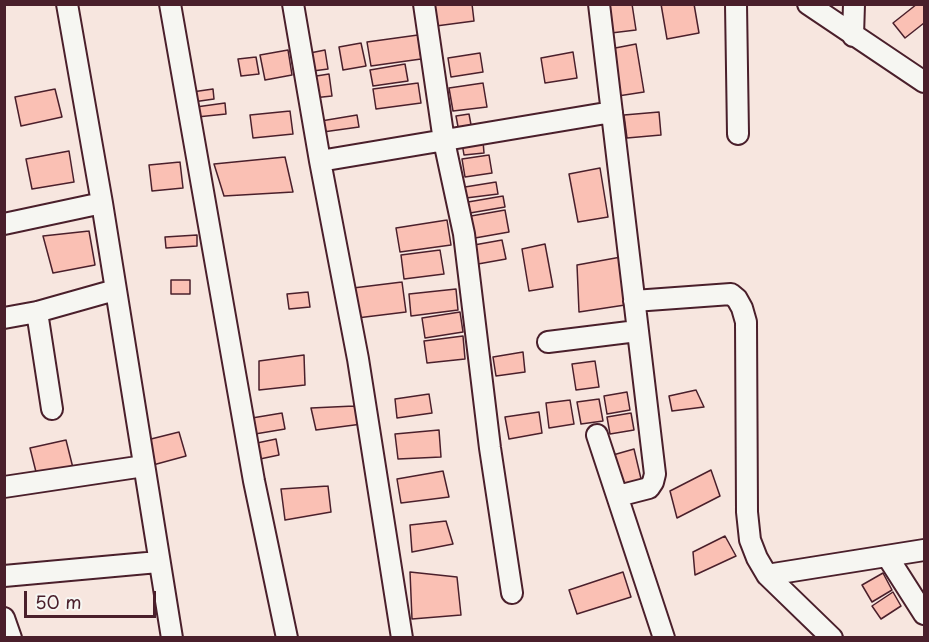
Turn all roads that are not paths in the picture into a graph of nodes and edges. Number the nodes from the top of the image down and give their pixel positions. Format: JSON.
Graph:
{"nodes":[{"id":1,"x":68,"y":4,"type":"edge"},
{"id":2,"x":170,"y":4,"type":"edge"},
{"id":3,"x":292,"y":4,"type":"edge"},
{"id":4,"x":424,"y":4,"type":"edge"},
{"id":5,"x":599,"y":4,"type":"edge"},
{"id":6,"x":736,"y":4,"type":"edge"},
{"id":7,"x":808,"y":4,"type":"edge"},
{"id":8,"x":854,"y":4,"type":"edge"},
{"id":9,"x":853,"y":36,"type":"junction"},
{"id":10,"x":924,"y":82,"type":"edge"},
{"id":11,"x":612,"y":112,"type":"junction"},
{"id":12,"x":738,"y":134,"type":"dead end"},
{"id":13,"x":444,"y":141,"type":"junction"},
{"id":14,"x":320,"y":161,"type":"junction"},
{"id":15,"x":102,"y":203,"type":"junction"},
{"id":16,"x":4,"y":224,"type":"edge"},
{"id":17,"x":115,"y":290,"type":"junction"},
{"id":18,"x":634,"y":301,"type":"junction"},
{"id":19,"x":37,"y":312,"type":"junction"},
{"id":20,"x":4,"y":318,"type":"edge"},
{"id":21,"x":638,"y":331,"type":"junction"},
{"id":22,"x":548,"y":342,"type":"dead end"},
{"id":23,"x":52,"y":409,"type":"dead end"},
{"id":24,"x":597,"y":435,"type":"dead end"},
{"id":25,"x":144,"y":466,"type":"junction"},
{"id":26,"x":4,"y":487,"type":"edge"},
{"id":27,"x":618,"y":496,"type":"junction"},
{"id":28,"x":924,"y":550,"type":"edge"},
{"id":29,"x":887,"y":556,"type":"junction"},
{"id":30,"x":158,"y":562,"type":"junction"},
{"id":31,"x":767,"y":575,"type":"junction"},
{"id":32,"x":4,"y":576,"type":"edge"},
{"id":33,"x":512,"y":593,"type":"dead end"},
{"id":34,"x":924,"y":615,"type":"edge"},
{"id":35,"x":4,"y":618,"type":"edge"},
{"id":36,"x":828,"y":636,"type":"edge"},
{"id":37,"x":11,"y":638,"type":"edge"},
{"id":38,"x":172,"y":638,"type":"edge"},
{"id":39,"x":287,"y":638,"type":"edge"},
{"id":40,"x":402,"y":638,"type":"edge"},
{"id":41,"x":664,"y":638,"type":"edge"}],
"edges":[{"from":1,"to":15,"type":"street"},
{"from":2,"to":39,"type":"street"},
{"from":3,"to":14,"type":"street"},
{"from":4,"to":13,"type":"street"},
{"from":5,"to":11,"type":"street"},
{"from":6,"to":12,"type":"street"},
{"from":7,"to":9,"type":"street"},
{"from":8,"to":9,"type":"street"},
{"from":9,"to":10,"type":"street"},
{"from":11,"to":13,"type":"street"},
{"from":11,"to":18,"type":"street"},
{"from":13,"to":14,"type":"street"},
{"from":13,"to":33,"type":"street"},
{"from":14,"to":40,"type":"street"},
{"from":15,"to":16,"type":"street"},
{"from":15,"to":17,"type":"street"},
{"from":17,"to":19,"type":"street"},
{"from":17,"to":25,"type":"street"},
{"from":18,"to":21,"type":"street"},
{"from":18,"to":31,"type":"street"},
{"from":19,"to":20,"type":"street"},
{"from":19,"to":23,"type":"street"},
{"from":21,"to":22,"type":"street"},
{"from":21,"to":27,"type":"street"},
{"from":24,"to":27,"type":"street"},
{"from":25,"to":26,"type":"street"},
{"from":25,"to":30,"type":"street"},
{"from":27,"to":41,"type":"street"},
{"from":28,"to":29,"type":"street"},
{"from":29,"to":31,"type":"street"},
{"from":29,"to":34,"type":"street"},
{"from":30,"to":32,"type":"street"},
{"from":30,"to":38,"type":"street"},
{"from":31,"to":36,"type":"street"},
{"from":35,"to":37,"type":"street"}]}
